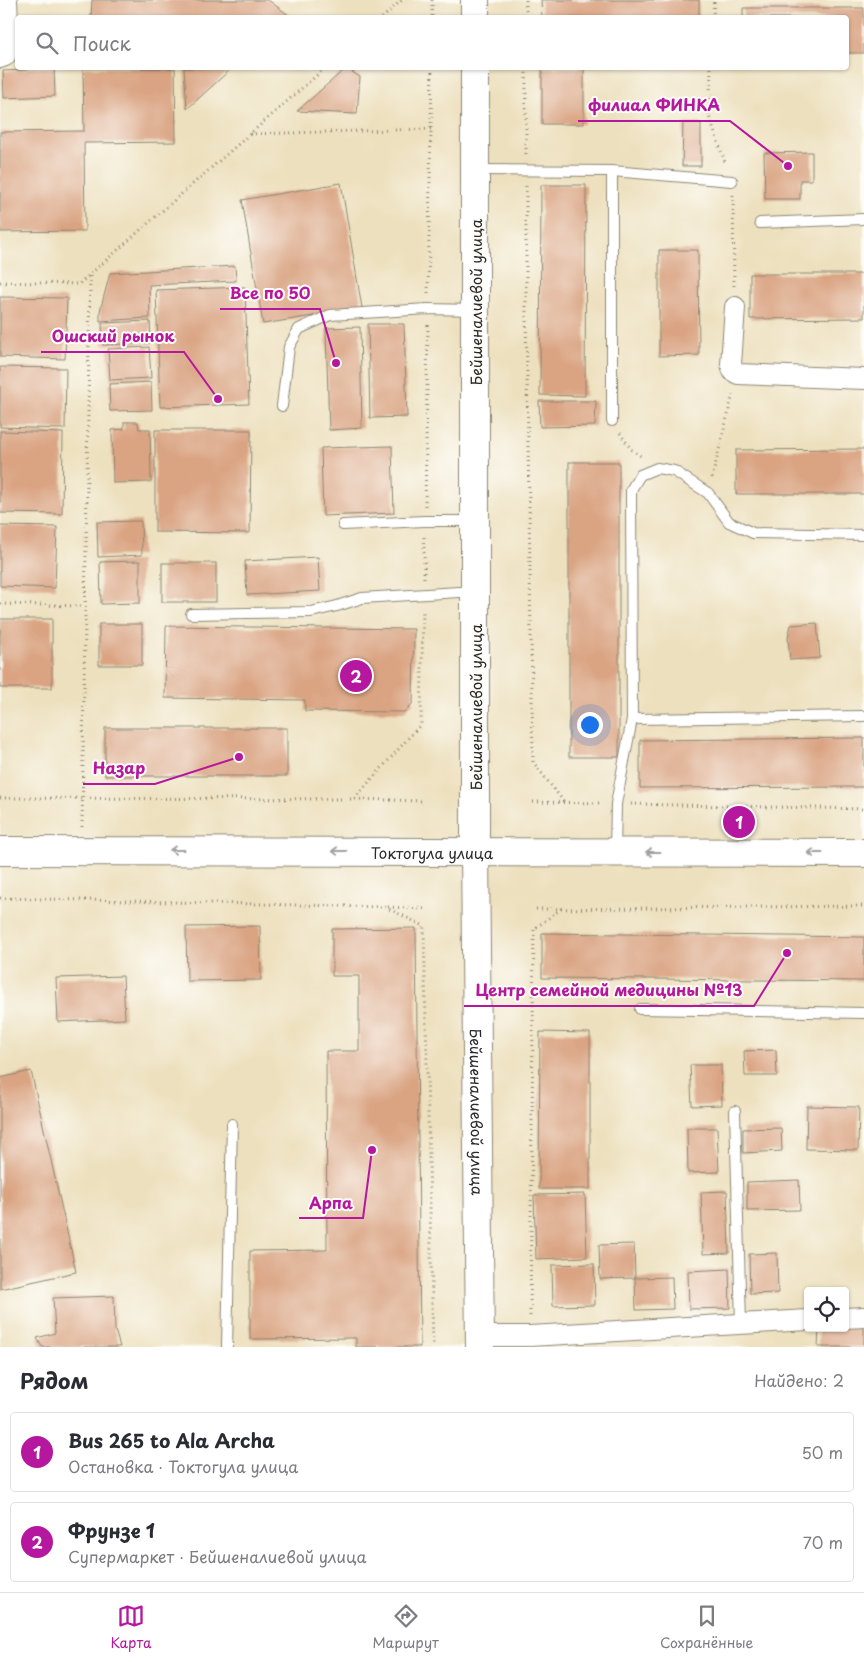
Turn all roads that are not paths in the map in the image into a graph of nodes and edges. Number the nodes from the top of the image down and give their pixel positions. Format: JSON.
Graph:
{"nodes":[{"id":1,"x":7,"y":0,"type":"edge"},
{"id":2,"x":475,"y":0,"type":"edge"},
{"id":3,"x":475,"y":15,"type":"edge"},
{"id":4,"x":0,"y":58,"type":"edge"},
{"id":5,"x":475,"y":70,"type":"edge"},
{"id":6,"x":475,"y":170,"type":"junction"},
{"id":7,"x":612,"y":171,"type":"junction"},
{"id":8,"x":732,"y":181,"type":"road end"},
{"id":9,"x":864,"y":219,"type":"edge"},
{"id":10,"x":760,"y":222,"type":"dead end"},
{"id":11,"x":734,"y":307,"type":"road end"},
{"id":12,"x":475,"y":310,"type":"junction"},
{"id":13,"x":864,"y":379,"type":"edge"},
{"id":14,"x":282,"y":406,"type":"dead end"},
{"id":15,"x":612,"y":421,"type":"road end"},
{"id":16,"x":475,"y":521,"type":"junction"},
{"id":17,"x":344,"y":525,"type":"dead end"},
{"id":18,"x":864,"y":534,"type":"edge"},
{"id":19,"x":476,"y":591,"type":"junction"},
{"id":20,"x":191,"y":614,"type":"dead end"},
{"id":21,"x":864,"y":716,"type":"edge"},
{"id":22,"x":632,"y":719,"type":"junction"},
{"id":23,"x":0,"y":850,"type":"edge"},
{"id":24,"x":476,"y":851,"type":"junction"},
{"id":25,"x":615,"y":852,"type":"junction"},
{"id":26,"x":864,"y":853,"type":"edge"},
{"id":27,"x":640,"y":1009,"type":"dead end"},
{"id":28,"x":864,"y":1013,"type":"edge"},
{"id":29,"x":735,"y":1111,"type":"dead end"},
{"id":30,"x":232,"y":1124,"type":"dead end"},
{"id":31,"x":864,"y":1317,"type":"edge"},
{"id":32,"x":849,"y":1318,"type":"edge"},
{"id":33,"x":804,"y":1320,"type":"edge"},
{"id":34,"x":741,"y":1324,"type":"junction"},
{"id":35,"x":480,"y":1342,"type":"edge"},
{"id":36,"x":226,"y":1347,"type":"edge"}],
"edges":[{"from":1,"to":4,"type":"street"},
{"from":2,"to":3,"type":"street"},
{"from":5,"to":6,"type":"street","name":"Бейшеналиевой улица"},
{"from":6,"to":7,"type":"lane"},
{"from":6,"to":12,"type":"street","name":"Бейшеналиевой улица"},
{"from":7,"to":8,"type":"lane"},
{"from":7,"to":15,"type":"lane"},
{"from":9,"to":10,"type":"lane"},
{"from":11,"to":13,"type":"street"},
{"from":12,"to":14,"type":"lane"},
{"from":12,"to":16,"type":"street","name":"Бейшеналиевой улица"},
{"from":16,"to":17,"type":"lane"},
{"from":16,"to":19,"type":"street","name":"Бейшеналиевой улица"},
{"from":18,"to":22,"type":"lane"},
{"from":19,"to":20,"type":"lane"},
{"from":19,"to":24,"type":"street","name":"Бейшеналиевой улица"},
{"from":21,"to":22,"type":"lane"},
{"from":22,"to":25,"type":"lane"},
{"from":24,"to":23,"type":"street","name":"Токтогула улица","one_way":true},
{"from":24,"to":25,"type":"street","name":"Токтогула улица"},
{"from":24,"to":35,"type":"street","name":"Бейшеналиевой улица"},
{"from":26,"to":25,"type":"street","name":"Токтогула улица","one_way":true},
{"from":27,"to":28,"type":"lane"},
{"from":29,"to":34,"type":"lane"},
{"from":30,"to":36,"type":"lane"},
{"from":31,"to":32,"type":"street"},
{"from":33,"to":34,"type":"street"},
{"from":34,"to":35,"type":"street"}]}
